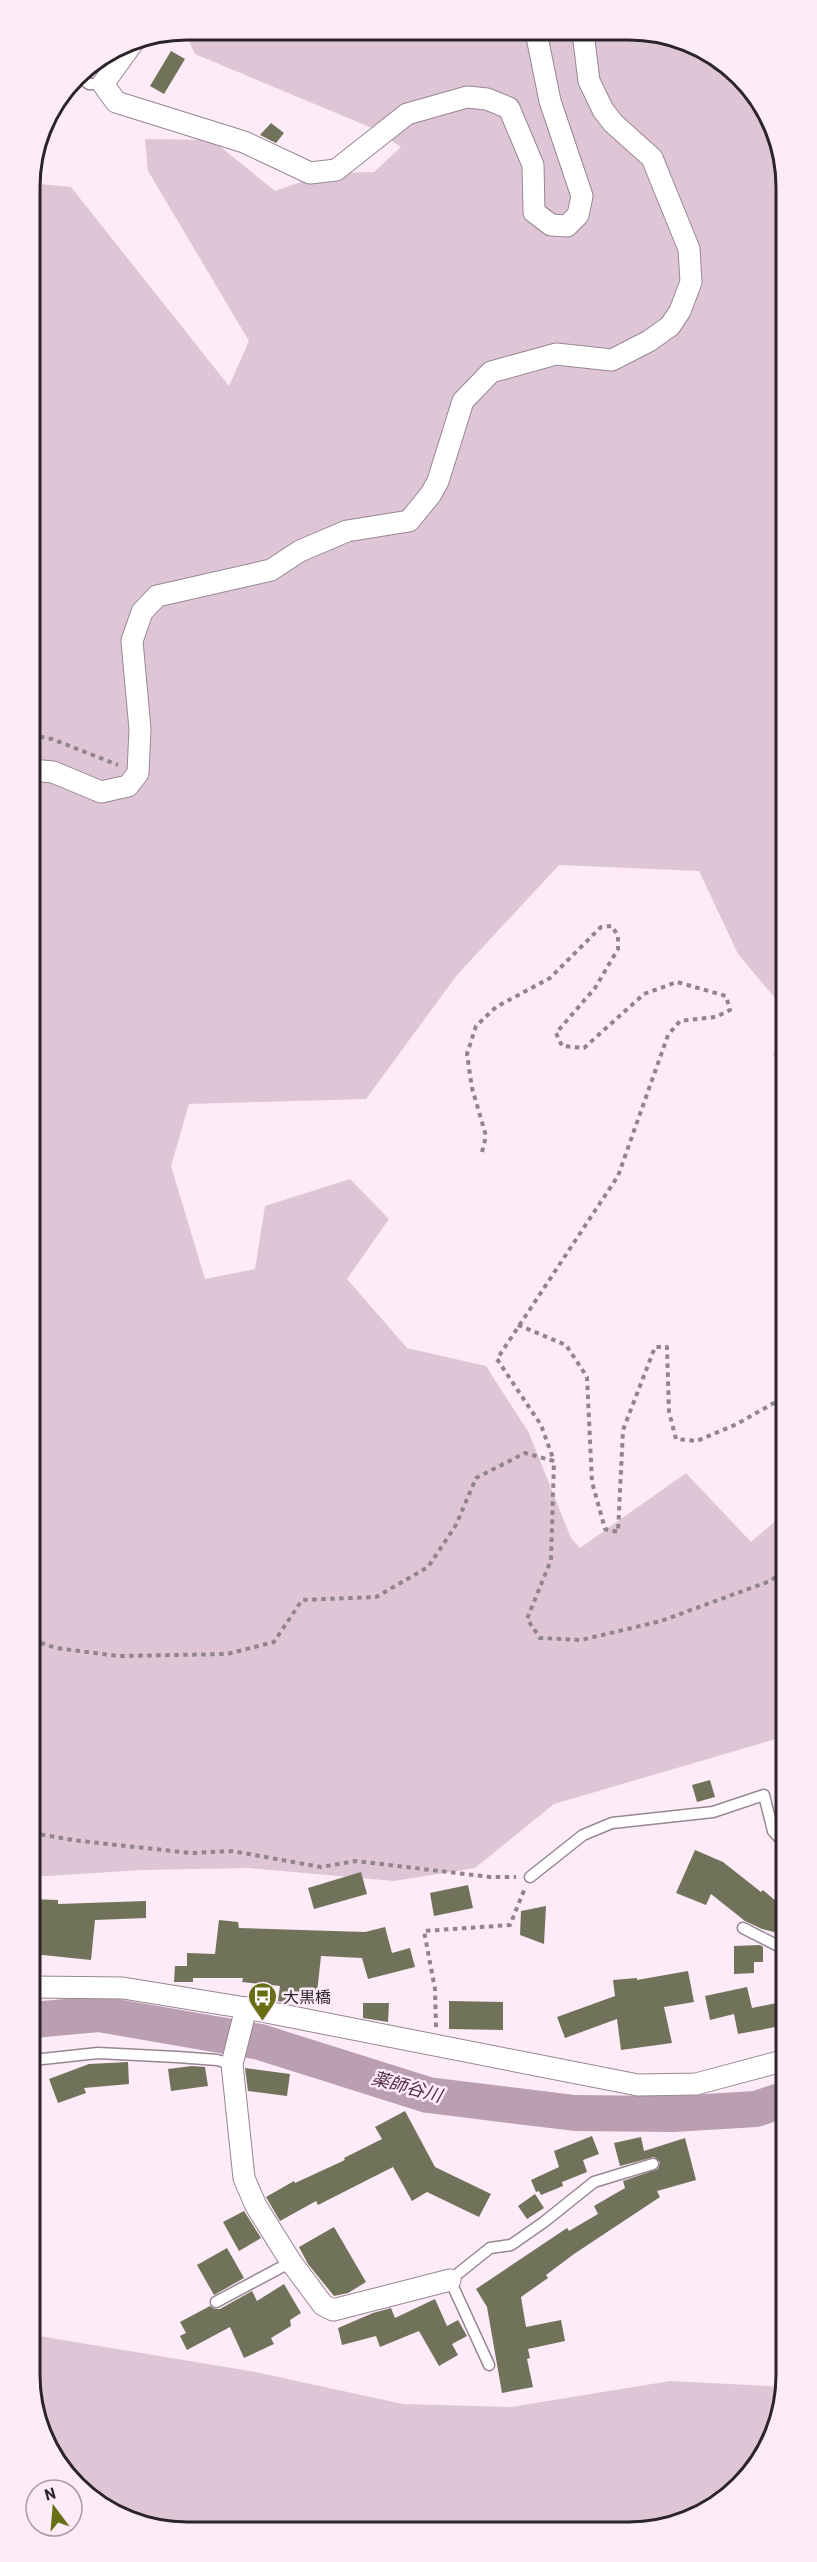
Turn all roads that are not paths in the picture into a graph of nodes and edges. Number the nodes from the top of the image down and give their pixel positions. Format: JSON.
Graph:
{"nodes":[{"id":1,"x":538,"y":40,"type":"edge"},
{"id":2,"x":584,"y":40,"type":"edge"},
{"id":3,"x":124,"y":56,"type":"edge"},
{"id":4,"x":86,"y":82,"type":"edge"},
{"id":5,"x":103,"y":84,"type":"junction"},
{"id":6,"x":41,"y":771,"type":"edge"},
{"id":7,"x":776,"y":1834,"type":"edge"},
{"id":8,"x":530,"y":1877,"type":"road end"},
{"id":9,"x":743,"y":1928,"type":"dead end"},
{"id":10,"x":776,"y":1945,"type":"edge"},
{"id":11,"x":40,"y":1987,"type":"edge"},
{"id":12,"x":245,"y":2013,"type":"junction"},
{"id":13,"x":40,"y":2059,"type":"edge"},
{"id":14,"x":234,"y":2060,"type":"junction"},
{"id":15,"x":776,"y":2063,"type":"edge"},
{"id":16,"x":653,"y":2164,"type":"dead end"},
{"id":17,"x":291,"y":2262,"type":"junction"},
{"id":18,"x":450,"y":2280,"type":"junction"},
{"id":19,"x":216,"y":2302,"type":"dead end"},
{"id":20,"x":489,"y":2365,"type":"dead end"}],
"edges":[{"from":1,"to":5,"type":"street"},
{"from":2,"to":6,"type":"street"},
{"from":3,"to":5,"type":"street"},
{"from":4,"to":5,"type":"lane"},
{"from":7,"to":8,"type":"lane"},
{"from":9,"to":10,"type":"lane"},
{"from":11,"to":12,"type":"street"},
{"from":12,"to":14,"type":"street"},
{"from":12,"to":15,"type":"street"},
{"from":13,"to":14,"type":"lane"},
{"from":14,"to":17,"type":"street"},
{"from":16,"to":18,"type":"lane"},
{"from":17,"to":18,"type":"street"},
{"from":17,"to":19,"type":"lane"},
{"from":18,"to":20,"type":"lane"}]}
